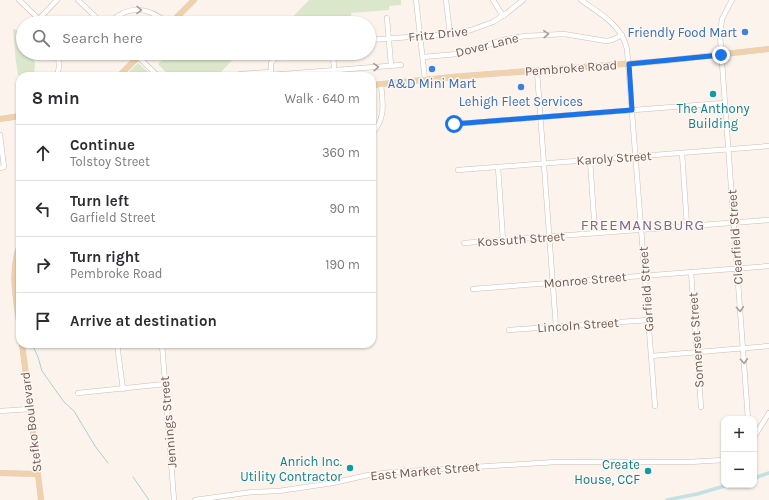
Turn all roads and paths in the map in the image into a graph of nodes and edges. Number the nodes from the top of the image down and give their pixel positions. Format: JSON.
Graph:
{"nodes":[{"id":1,"x":19,"y":0,"type":"edge"},
{"id":2,"x":57,"y":0,"type":"edge"},
{"id":3,"x":78,"y":0,"type":"edge"},
{"id":4,"x":194,"y":0,"type":"edge"},
{"id":5,"x":416,"y":0,"type":"edge"},
{"id":6,"x":446,"y":0,"type":"edge"},
{"id":7,"x":493,"y":0,"type":"edge"},
{"id":8,"x":523,"y":0,"type":"edge"},
{"id":9,"x":581,"y":0,"type":"edge"},
{"id":10,"x":732,"y":0,"type":"edge"},
{"id":11,"x":36,"y":16,"type":"edge"},
{"id":12,"x":45,"y":16,"type":"edge"},
{"id":13,"x":95,"y":16,"type":"edge"},
{"id":14,"x":117,"y":16,"type":"edge"},
{"id":15,"x":159,"y":16,"type":"edge"},
{"id":16,"x":177,"y":16,"type":"edge"},
{"id":17,"x":503,"y":16,"type":"junction"},
{"id":18,"x":387,"y":18,"type":"dead end"},
{"id":19,"x":450,"y":34,"type":"junction"},
{"id":20,"x":622,"y":35,"type":"junction"},
{"id":21,"x":420,"y":36,"type":"junction"},
{"id":22,"x":389,"y":38,"type":"junction"},
{"id":23,"x":376,"y":39,"type":"edge"},
{"id":24,"x":769,"y":49,"type":"edge"},
{"id":25,"x":721,"y":55,"type":"junction"},
{"id":26,"x":423,"y":57,"type":"junction"},
{"id":27,"x":58,"y":60,"type":"edge"},
{"id":28,"x":133,"y":60,"type":"edge"},
{"id":29,"x":143,"y":60,"type":"edge"},
{"id":30,"x":273,"y":60,"type":"edge"},
{"id":31,"x":333,"y":60,"type":"edge"},
{"id":32,"x":629,"y":64,"type":"junction"},
{"id":33,"x":391,"y":65,"type":"junction"},
{"id":34,"x":401,"y":65,"type":"dead end"},
{"id":35,"x":334,"y":70,"type":"junction"},
{"id":36,"x":537,"y":71,"type":"junction"},
{"id":37,"x":57,"y":72,"type":"edge"},
{"id":38,"x":122,"y":72,"type":"edge"},
{"id":39,"x":154,"y":72,"type":"edge"},
{"id":40,"x":271,"y":72,"type":"edge"},
{"id":41,"x":302,"y":72,"type":"edge"},
{"id":42,"x":425,"y":80,"type":"junction"},
{"id":43,"x":381,"y":84,"type":"junction"},
{"id":44,"x":376,"y":85,"type":"edge"},
{"id":45,"x":724,"y":103,"type":"junction"},
{"id":46,"x":632,"y":110,"type":"junction"},
{"id":47,"x":16,"y":117,"type":"edge"},
{"id":48,"x":540,"y":118,"type":"junction"},
{"id":49,"x":0,"y":119,"type":"edge"},
{"id":50,"x":454,"y":124,"type":"dead end"},
{"id":51,"x":376,"y":129,"type":"edge"},
{"id":52,"x":0,"y":135,"type":"edge"},
{"id":53,"x":769,"y":146,"type":"edge"},
{"id":54,"x":728,"y":149,"type":"junction"},
{"id":55,"x":682,"y":153,"type":"junction"},
{"id":56,"x":636,"y":157,"type":"junction"},
{"id":57,"x":590,"y":160,"type":"junction"},
{"id":58,"x":544,"y":164,"type":"junction"},
{"id":59,"x":2,"y":167,"type":"edge"},
{"id":60,"x":498,"y":167,"type":"junction"},
{"id":61,"x":458,"y":170,"type":"dead end"},
{"id":62,"x":769,"y":220,"type":"edge"},
{"id":63,"x":733,"y":222,"type":"junction"},
{"id":64,"x":687,"y":226,"type":"junction"},
{"id":65,"x":642,"y":229,"type":"junction"},
{"id":66,"x":595,"y":233,"type":"junction"},
{"id":67,"x":550,"y":237,"type":"junction"},
{"id":68,"x":503,"y":240,"type":"junction"},
{"id":69,"x":464,"y":244,"type":"dead end"},
{"id":70,"x":16,"y":257,"type":"edge"},
{"id":71,"x":769,"y":266,"type":"edge"},
{"id":72,"x":737,"y":269,"type":"junction"},
{"id":73,"x":691,"y":272,"type":"junction"},
{"id":74,"x":645,"y":276,"type":"junction"},
{"id":75,"x":553,"y":283,"type":"junction"},
{"id":76,"x":473,"y":289,"type":"dead end"},
{"id":77,"x":16,"y":295,"type":"edge"},
{"id":78,"x":648,"y":320,"type":"junction"},
{"id":79,"x":556,"y":327,"type":"junction"},
{"id":80,"x":509,"y":330,"type":"dead end"},
{"id":81,"x":769,"y":346,"type":"edge"},
{"id":82,"x":22,"y":348,"type":"edge"},
{"id":83,"x":118,"y":348,"type":"edge"},
{"id":84,"x":162,"y":348,"type":"edge"},
{"id":85,"x":743,"y":348,"type":"junction"},
{"id":86,"x":698,"y":352,"type":"junction"},
{"id":87,"x":651,"y":356,"type":"junction"},
{"id":88,"x":165,"y":384,"type":"junction"},
{"id":89,"x":123,"y":389,"type":"junction"},
{"id":90,"x":78,"y":394,"type":"dead end"},
{"id":91,"x":655,"y":406,"type":"dead end"},
{"id":92,"x":701,"y":407,"type":"dead end"},
{"id":93,"x":30,"y":410,"type":"junction"},
{"id":94,"x":0,"y":411,"type":"edge"},
{"id":95,"x":769,"y":413,"type":"edge"},
{"id":96,"x":748,"y":416,"type":"edge"},
{"id":97,"x":757,"y":431,"type":"edge"},
{"id":98,"x":721,"y":460,"type":"edge"},
{"id":99,"x":0,"y":473,"type":"edge"},
{"id":100,"x":37,"y":474,"type":"junction"},
{"id":101,"x":40,"y":500,"type":"edge"},
{"id":102,"x":174,"y":500,"type":"edge"},
{"id":103,"x":195,"y":500,"type":"edge"}],
"edges":[{"from":1,"to":11,"type":"street"},
{"from":2,"to":12,"type":"street"},
{"from":3,"to":13,"type":"street"},
{"from":4,"to":16,"type":"main road"},
{"from":5,"to":21,"type":"street"},
{"from":6,"to":19,"type":"street"},
{"from":7,"to":17,"type":"street"},
{"from":8,"to":17,"type":"street","name":"Fritz Drive"},
{"from":9,"to":20,"type":"street","name":"Garfield Street"},
{"from":10,"to":25,"type":"street","name":"Clearfield Street"},
{"from":14,"to":15,"type":"street","one_way":true},
{"from":17,"to":19,"type":"street","name":"Fritz Drive"},
{"from":18,"to":22,"type":"street"},
{"from":19,"to":21,"type":"street","name":"Fritz Drive"},
{"from":26,"to":20,"type":"street","name":"Dover Lane","one_way":true},
{"from":20,"to":32,"type":"street","name":"Garfield Street"},
{"from":21,"to":22,"type":"street","name":"Fritz Drive"},
{"from":21,"to":26,"type":"street"},
{"from":22,"to":23,"type":"street","name":"Fritz Drive"},
{"from":22,"to":33,"type":"street"},
{"from":24,"to":25,"type":"main road","name":"Pembroke Road"},
{"from":25,"to":32,"type":"main road","name":"Pembroke Road"},
{"from":25,"to":45,"type":"street","name":"Clearfield Street"},
{"from":26,"to":42,"type":"street"},
{"from":27,"to":37,"type":"street"},
{"from":28,"to":38,"type":"main road"},
{"from":29,"to":39,"type":"street"},
{"from":30,"to":40,"type":"street"},
{"from":31,"to":35,"type":"street"},
{"from":32,"to":36,"type":"main road","name":"Pembroke Road"},
{"from":32,"to":46,"type":"street","name":"Garfield Street"},
{"from":33,"to":34,"type":"street"},
{"from":35,"to":33,"type":"street","one_way":true},
{"from":35,"to":41,"type":"street"},
{"from":36,"to":42,"type":"main road","name":"Pembroke Road"},
{"from":36,"to":48,"type":"street"},
{"from":42,"to":43,"type":"main road","name":"Pembroke Road"},
{"from":43,"to":44,"type":"main road","name":"Pembroke Road"},
{"from":43,"to":51,"type":"street"},
{"from":45,"to":46,"type":"street"},
{"from":45,"to":54,"type":"street","name":"Clearfield Street"},
{"from":46,"to":48,"type":"street"},
{"from":46,"to":56,"type":"street","name":"Garfield Street"},
{"from":47,"to":49,"type":"main road"},
{"from":48,"to":50,"type":"street"},
{"from":48,"to":58,"type":"street"},
{"from":52,"to":59,"type":"street"},
{"from":53,"to":54,"type":"street","name":"Karoly Street"},
{"from":54,"to":55,"type":"street","name":"Karoly Street"},
{"from":54,"to":63,"type":"street","name":"Clearfield Street"},
{"from":55,"to":56,"type":"street","name":"Karoly Street"},
{"from":55,"to":64,"type":"street"},
{"from":56,"to":57,"type":"street","name":"Karoly Street"},
{"from":56,"to":65,"type":"street","name":"Garfield Street"},
{"from":57,"to":58,"type":"street","name":"Karoly Street"},
{"from":57,"to":66,"type":"street"},
{"from":58,"to":60,"type":"street","name":"Karoly Street"},
{"from":58,"to":67,"type":"street"},
{"from":60,"to":61,"type":"street","name":"Karoly Street"},
{"from":60,"to":68,"type":"street"},
{"from":62,"to":63,"type":"street","name":"Kossuth Street"},
{"from":63,"to":64,"type":"street","name":"Kossuth Street"},
{"from":63,"to":72,"type":"street","name":"Clearfield Street"},
{"from":64,"to":65,"type":"street","name":"Kossuth Street"},
{"from":65,"to":66,"type":"street","name":"Kossuth Street"},
{"from":65,"to":74,"type":"street","name":"Garfield Street"},
{"from":66,"to":67,"type":"street","name":"Kossuth Street"},
{"from":67,"to":68,"type":"street","name":"Kossuth Street"},
{"from":67,"to":75,"type":"street"},
{"from":68,"to":69,"type":"street","name":"Kossuth Street"},
{"from":70,"to":77,"type":"main road"},
{"from":71,"to":72,"type":"street","name":"Monroe Street"},
{"from":72,"to":73,"type":"street","name":"Monroe Street"},
{"from":72,"to":85,"type":"street","name":"Clearfield Street","one_way":true},
{"from":73,"to":74,"type":"street","name":"Monroe Street"},
{"from":73,"to":86,"type":"street","name":"Somerset Street"},
{"from":74,"to":75,"type":"street","name":"Monroe Street"},
{"from":74,"to":78,"type":"street","name":"Garfield Street"},
{"from":75,"to":76,"type":"street","name":"Monroe Street"},
{"from":75,"to":79,"type":"street"},
{"from":78,"to":79,"type":"street","name":"Lincoln Street"},
{"from":78,"to":87,"type":"street","name":"Garfield Street"},
{"from":79,"to":80,"type":"street","name":"Lincoln Street"},
{"from":81,"to":85,"type":"street"},
{"from":82,"to":93,"type":"main road","name":"Stefko Boulevard"},
{"from":83,"to":89,"type":"street"},
{"from":84,"to":88,"type":"street","name":"Jennings Street"},
{"from":85,"to":86,"type":"street"},
{"from":85,"to":96,"type":"street","name":"Clearfield Street","one_way":true},
{"from":86,"to":87,"type":"street"},
{"from":86,"to":92,"type":"street","name":"Somerset Street"},
{"from":87,"to":91,"type":"street","name":"Garfield Street"},
{"from":88,"to":89,"type":"street"},
{"from":88,"to":102,"type":"street","name":"Jennings Street"},
{"from":89,"to":90,"type":"street"},
{"from":93,"to":94,"type":"street"},
{"from":93,"to":100,"type":"main road","name":"Stefko Boulevard"},
{"from":95,"to":97,"type":"street"},
{"from":98,"to":103,"type":"street","name":"East Market Street"},
{"from":99,"to":100,"type":"main road"},
{"from":100,"to":101,"type":"main road","name":"Stefko Boulevard"}]}
